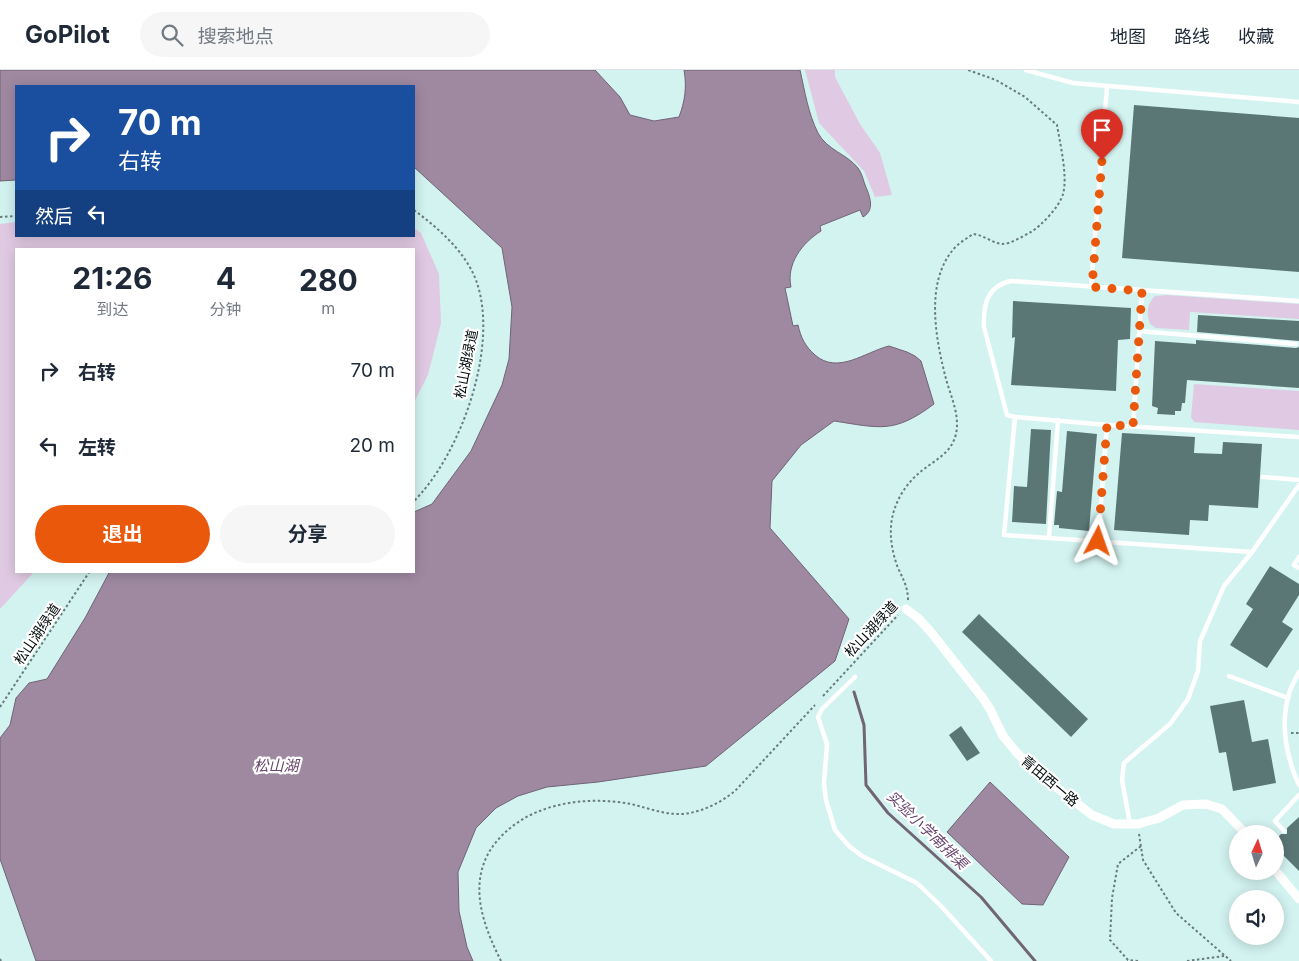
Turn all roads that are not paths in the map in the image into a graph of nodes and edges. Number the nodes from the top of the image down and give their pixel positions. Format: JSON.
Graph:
{"nodes":[{"id":1,"x":1026,"y":70,"type":"edge"},
{"id":2,"x":1107,"y":87,"type":"junction"},
{"id":3,"x":1299,"y":102,"type":"edge"},
{"id":4,"x":1092,"y":287,"type":"junction"},
{"id":5,"x":1142,"y":291,"type":"junction"},
{"id":6,"x":1299,"y":301,"type":"edge"},
{"id":7,"x":1139,"y":331,"type":"junction"},
{"id":8,"x":1296,"y":344,"type":"dead end"},
{"id":9,"x":1015,"y":416,"type":"junction"},
{"id":10,"x":1058,"y":420,"type":"junction"},
{"id":11,"x":1107,"y":425,"type":"junction"},
{"id":12,"x":1133,"y":426,"type":"junction"},
{"id":13,"x":1299,"y":437,"type":"edge"},
{"id":14,"x":1263,"y":477,"type":"dead end"},
{"id":15,"x":1299,"y":480,"type":"edge"},
{"id":16,"x":1299,"y":485,"type":"edge"},
{"id":17,"x":1049,"y":537,"type":"junction"},
{"id":18,"x":1098,"y":541,"type":"junction"},
{"id":19,"x":1252,"y":552,"type":"junction"},
{"id":20,"x":1299,"y":557,"type":"edge"},
{"id":21,"x":1299,"y":568,"type":"edge"},
{"id":22,"x":906,"y":610,"type":"road end"},
{"id":23,"x":1299,"y":672,"type":"edge"},
{"id":24,"x":1229,"y":676,"type":"dead end"},
{"id":25,"x":855,"y":677,"type":"dead end"},
{"id":26,"x":1288,"y":698,"type":"junction"},
{"id":27,"x":816,"y":704,"type":"road end"},
{"id":28,"x":822,"y":709,"type":"junction"},
{"id":29,"x":1297,"y":775,"type":"edge"},
{"id":30,"x":1299,"y":785,"type":"edge"},
{"id":31,"x":1299,"y":795,"type":"edge"},
{"id":32,"x":1134,"y":824,"type":"junction"},
{"id":33,"x":1237,"y":825,"type":"edge"},
{"id":34,"x":1278,"y":825,"type":"edge"},
{"id":35,"x":1283,"y":880,"type":"edge"},
{"id":36,"x":1299,"y":899,"type":"edge"},
{"id":37,"x":991,"y":961,"type":"edge"}],
"edges":[{"from":1,"to":2,"type":"lane"},
{"from":2,"to":3,"type":"lane"},
{"from":2,"to":4,"type":"lane"},
{"from":4,"to":5,"type":"lane"},
{"from":4,"to":9,"type":"lane"},
{"from":5,"to":6,"type":"lane"},
{"from":5,"to":7,"type":"lane"},
{"from":7,"to":8,"type":"lane"},
{"from":7,"to":12,"type":"lane"},
{"from":9,"to":10,"type":"lane"},
{"from":9,"to":17,"type":"lane"},
{"from":10,"to":11,"type":"lane"},
{"from":10,"to":17,"type":"lane"},
{"from":11,"to":12,"type":"lane"},
{"from":11,"to":18,"type":"lane"},
{"from":12,"to":13,"type":"lane"},
{"from":14,"to":15,"type":"lane"},
{"from":16,"to":19,"type":"lane"},
{"from":17,"to":18,"type":"lane"},
{"from":18,"to":19,"type":"lane"},
{"from":19,"to":32,"type":"lane"},
{"from":20,"to":21,"type":"lane"},
{"from":22,"to":32,"type":"street","name":"青田西一路"},
{"from":23,"to":26,"type":"lane"},
{"from":24,"to":26,"type":"lane"},
{"from":25,"to":28,"type":"lane"},
{"from":26,"to":29,"type":"lane"},
{"from":27,"to":28,"type":"lane"},
{"from":28,"to":37,"type":"lane"},
{"from":29,"to":30,"type":"lane"},
{"from":31,"to":34,"type":"lane"},
{"from":32,"to":33,"type":"street","name":"青田西一路"},
{"from":35,"to":36,"type":"street"}]}
